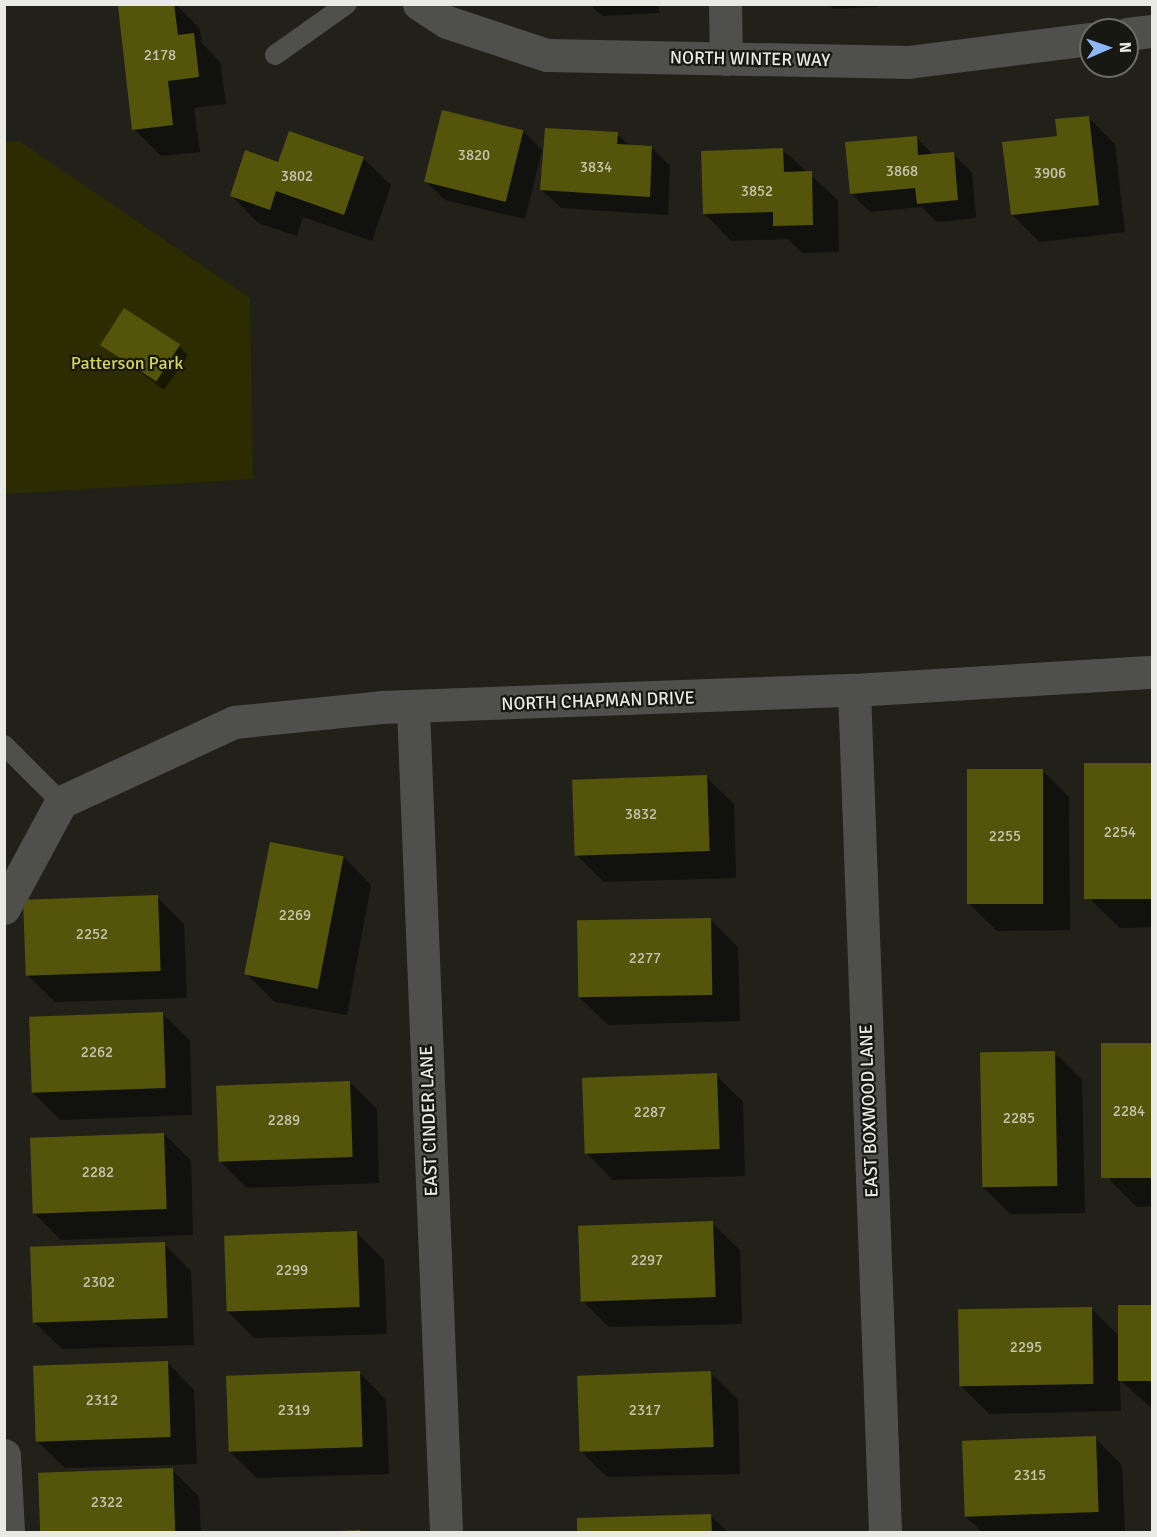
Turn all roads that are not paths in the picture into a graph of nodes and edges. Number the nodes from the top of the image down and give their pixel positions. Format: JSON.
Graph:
{"nodes":[{"id":1,"x":347,"y":4,"type":"edge"},
{"id":2,"x":419,"y":4,"type":"edge"},
{"id":3,"x":725,"y":4,"type":"edge"},
{"id":4,"x":1079,"y":41,"type":"edge"},
{"id":5,"x":275,"y":55,"type":"dead end"},
{"id":6,"x":726,"y":58,"type":"junction"},
{"id":7,"x":1152,"y":672,"type":"edge"},
{"id":8,"x":854,"y":690,"type":"junction"},
{"id":9,"x":413,"y":709,"type":"junction"},
{"id":10,"x":4,"y":745,"type":"edge"},
{"id":11,"x":61,"y":802,"type":"junction"},
{"id":12,"x":4,"y":908,"type":"edge"},
{"id":13,"x":4,"y":1455,"type":"edge"},
{"id":14,"x":8,"y":1533,"type":"edge"},
{"id":15,"x":446,"y":1533,"type":"edge"},
{"id":16,"x":885,"y":1533,"type":"edge"}],
"edges":[{"from":1,"to":5,"type":"lane"},
{"from":2,"to":6,"type":"street","name":"NORTH WINTER WAY"},
{"from":3,"to":6,"type":"street"},
{"from":4,"to":6,"type":"street","name":"NORTH WINTER WAY"},
{"from":7,"to":8,"type":"street","name":"NORTH CHAPMAN DRIVE"},
{"from":8,"to":9,"type":"street","name":"NORTH CHAPMAN DRIVE"},
{"from":8,"to":16,"type":"street","name":"EAST BOXWOOD LANE"},
{"from":9,"to":11,"type":"street","name":"NORTH CHAPMAN DRIVE"},
{"from":9,"to":15,"type":"street","name":"EAST CINDER LANE"},
{"from":10,"to":11,"type":"lane"},
{"from":11,"to":12,"type":"street"},
{"from":13,"to":14,"type":"street"}]}
